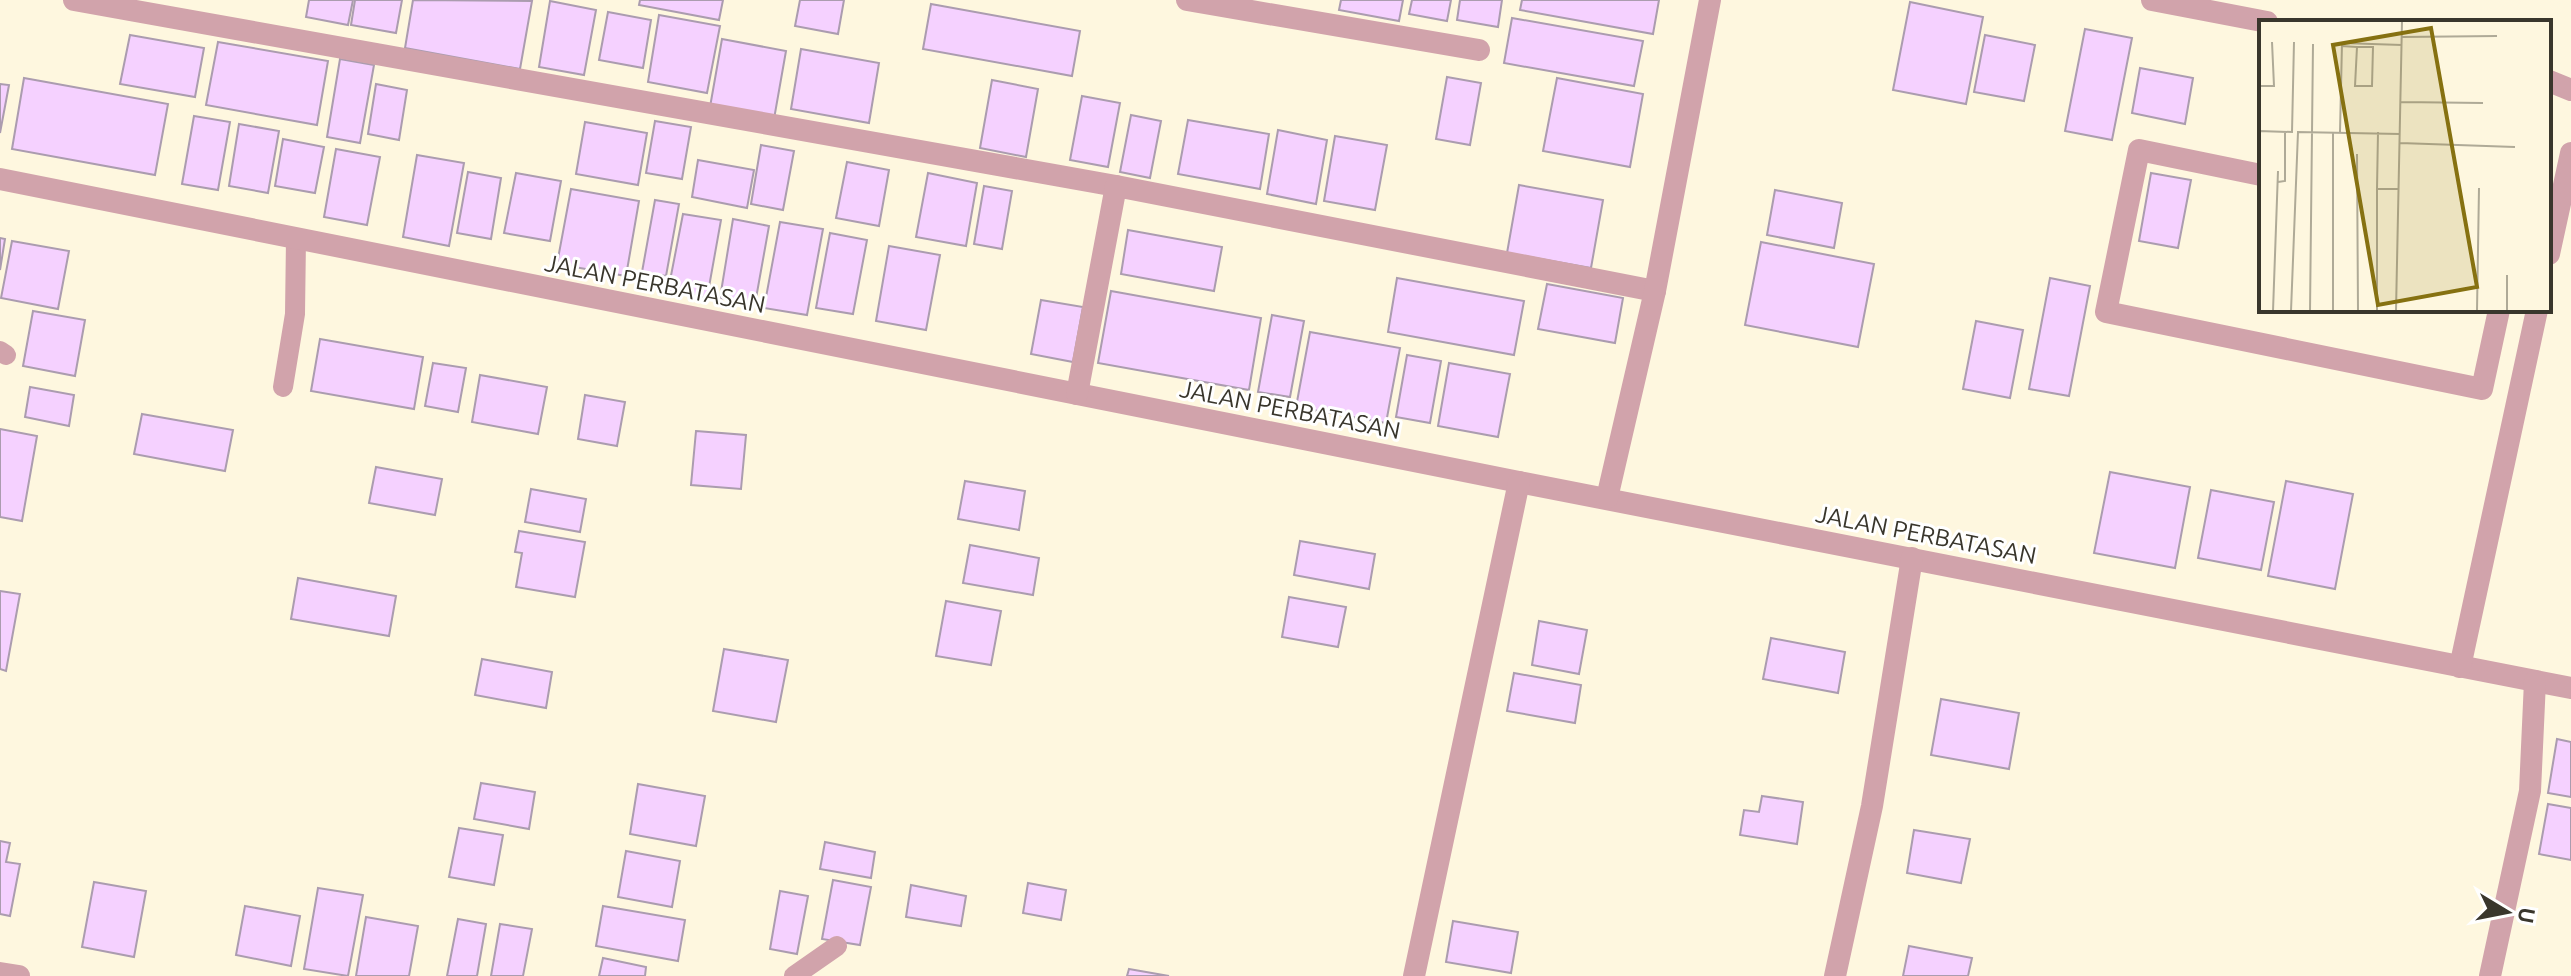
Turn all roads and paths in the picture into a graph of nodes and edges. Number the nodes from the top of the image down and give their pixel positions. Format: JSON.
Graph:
{"nodes":[{"id":1,"x":74,"y":0,"type":"edge"},
{"id":2,"x":1187,"y":0,"type":"edge"},
{"id":3,"x":1710,"y":0,"type":"edge"},
{"id":4,"x":2152,"y":0,"type":"edge"},
{"id":5,"x":2259,"y":20,"type":"edge"},
{"id":6,"x":1479,"y":50,"type":"dead end"},
{"id":7,"x":2551,"y":82,"type":"edge"},
{"id":8,"x":2571,"y":90,"type":"edge"},
{"id":9,"x":2571,"y":153,"type":"edge"},
{"id":10,"x":2259,"y":175,"type":"edge"},
{"id":11,"x":0,"y":179,"type":"edge"},
{"id":12,"x":1116,"y":186,"type":"junction"},
{"id":13,"x":296,"y":239,"type":"junction"},
{"id":14,"x":2551,"y":245,"type":"edge"},
{"id":15,"x":1655,"y":291,"type":"junction"},
{"id":16,"x":2499,"y":312,"type":"edge"},
{"id":17,"x":2537,"y":312,"type":"edge"},
{"id":18,"x":283,"y":387,"type":"dead end"},
{"id":19,"x":1077,"y":394,"type":"junction"},
{"id":20,"x":1519,"y":482,"type":"junction"},
{"id":21,"x":1607,"y":498,"type":"junction"},
{"id":22,"x":1912,"y":558,"type":"junction"},
{"id":23,"x":2460,"y":667,"type":"junction"},
{"id":24,"x":2535,"y":681,"type":"junction"},
{"id":25,"x":2571,"y":688,"type":"edge"},
{"id":26,"x":837,"y":946,"type":"dead end"},
{"id":27,"x":0,"y":973,"type":"edge"},
{"id":28,"x":19,"y":976,"type":"edge"},
{"id":29,"x":794,"y":976,"type":"edge"},
{"id":30,"x":1414,"y":976,"type":"edge"},
{"id":31,"x":1835,"y":976,"type":"edge"},
{"id":32,"x":2490,"y":976,"type":"edge"}],
"edges":[{"from":1,"to":12,"type":"street"},
{"from":2,"to":6,"type":"street"},
{"from":3,"to":15,"type":"street"},
{"from":4,"to":5,"type":"street"},
{"from":7,"to":8,"type":"street"},
{"from":9,"to":14,"type":"street"},
{"from":10,"to":16,"type":"street"},
{"from":11,"to":13,"type":"street","name":"JALAN PERBATASAN"},
{"from":12,"to":15,"type":"street"},
{"from":12,"to":19,"type":"street"},
{"from":13,"to":18,"type":"lane"},
{"from":13,"to":19,"type":"street","name":"JALAN PERBATASAN"},
{"from":15,"to":21,"type":"street"},
{"from":17,"to":23,"type":"street"},
{"from":19,"to":20,"type":"street","name":"JALAN PERBATASAN"},
{"from":20,"to":21,"type":"street","name":"JALAN PERBATASAN"},
{"from":20,"to":30,"type":"street"},
{"from":21,"to":22,"type":"street","name":"JALAN PERBATASAN"},
{"from":22,"to":23,"type":"street","name":"JALAN PERBATASAN"},
{"from":22,"to":31,"type":"street"},
{"from":23,"to":24,"type":"street","name":"JALAN PERBATASAN"},
{"from":24,"to":25,"type":"street","name":"JALAN PERBATASAN"},
{"from":24,"to":32,"type":"street"},
{"from":26,"to":29,"type":"lane"},
{"from":27,"to":28,"type":"street"}]}
